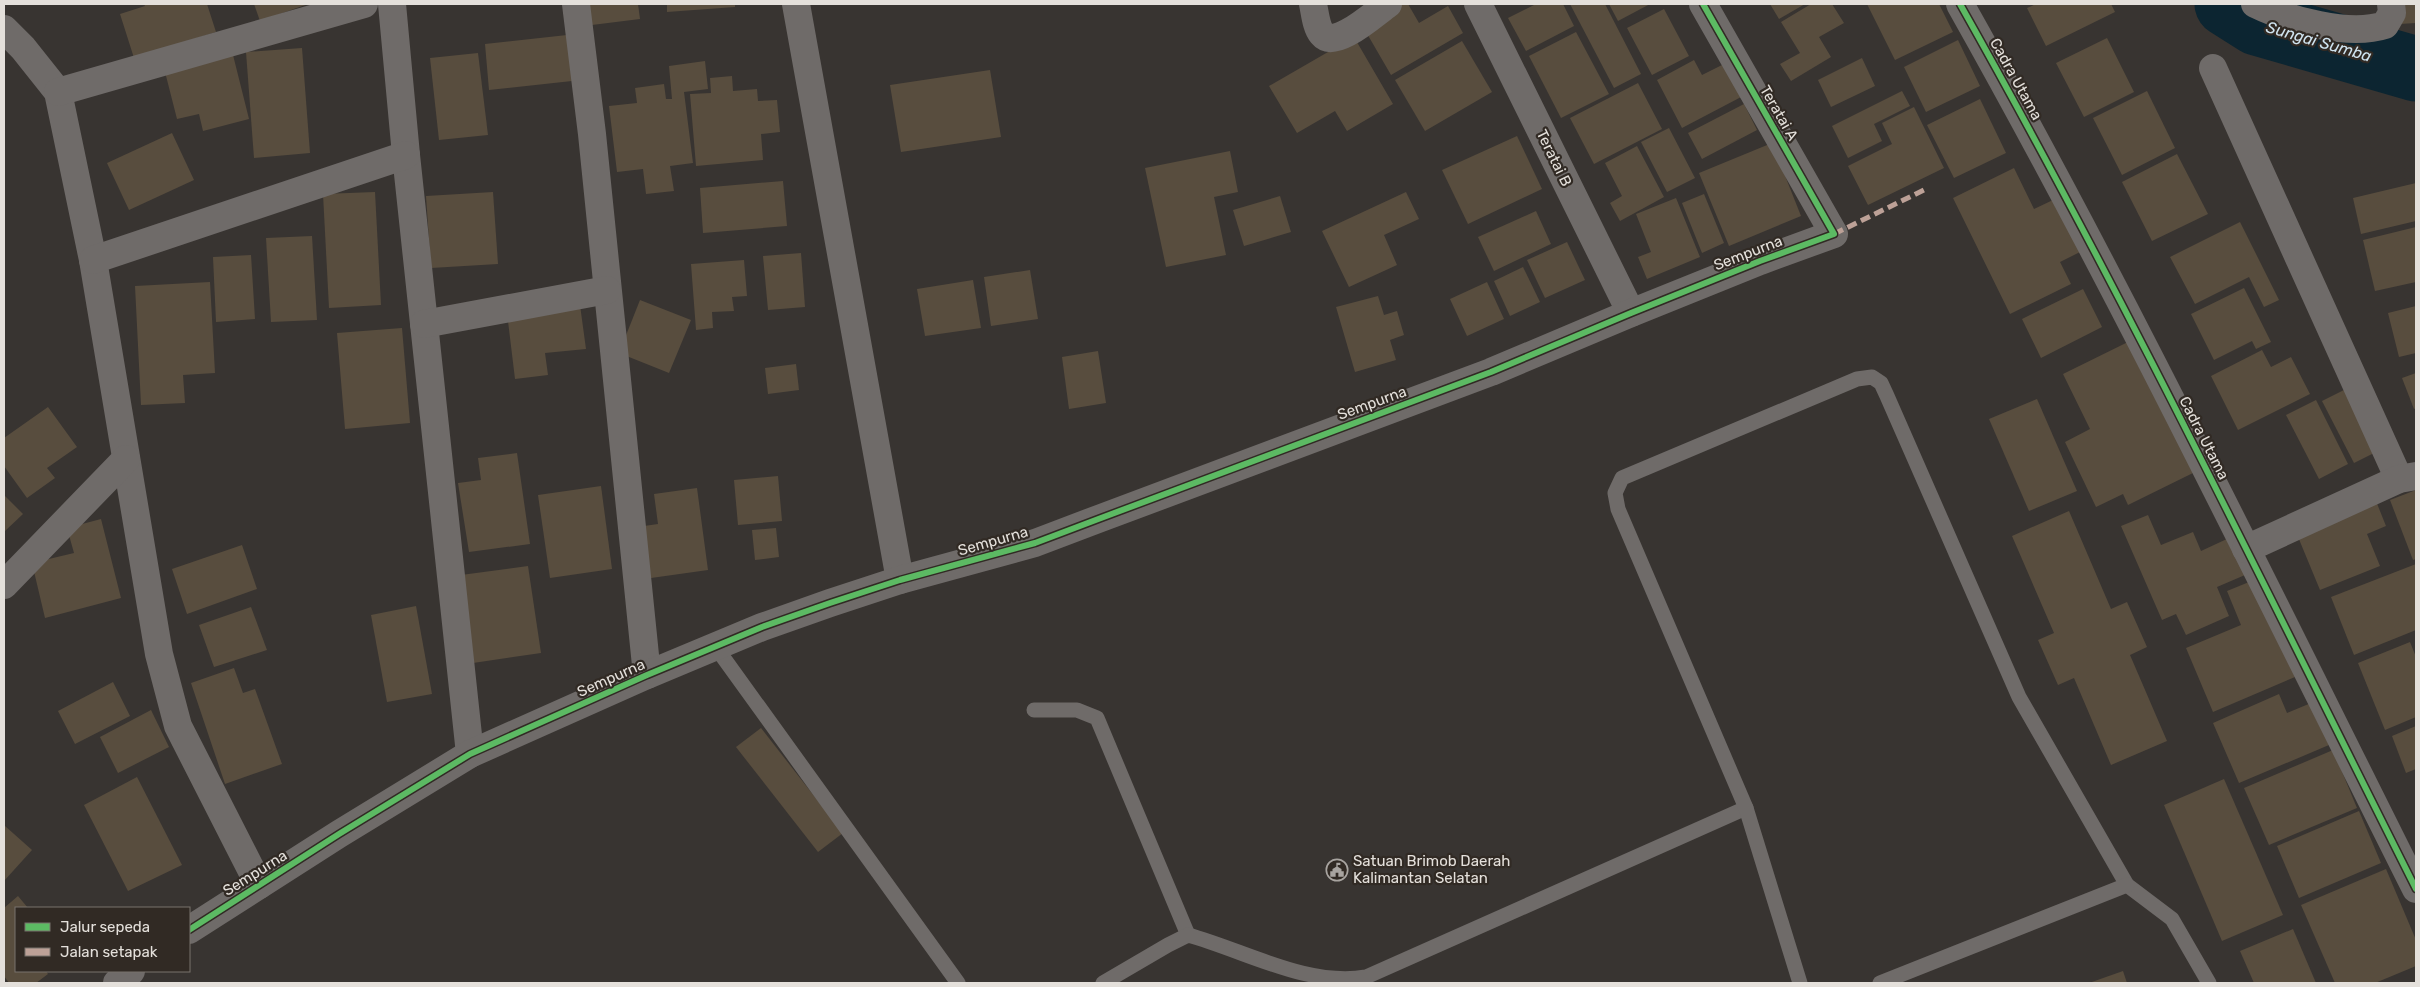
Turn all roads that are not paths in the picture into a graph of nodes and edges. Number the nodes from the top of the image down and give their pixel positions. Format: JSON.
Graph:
{"nodes":[{"id":1,"x":364,"y":4,"type":"edge"},
{"id":2,"x":392,"y":4,"type":"edge"},
{"id":3,"x":576,"y":4,"type":"edge"},
{"id":4,"x":796,"y":4,"type":"edge"},
{"id":5,"x":1313,"y":4,"type":"edge"},
{"id":6,"x":1388,"y":4,"type":"edge"},
{"id":7,"x":1478,"y":4,"type":"edge"},
{"id":8,"x":1703,"y":4,"type":"edge"},
{"id":9,"x":1960,"y":4,"type":"edge"},
{"id":10,"x":2255,"y":4,"type":"edge"},
{"id":11,"x":2391,"y":4,"type":"edge"},
{"id":12,"x":4,"y":29,"type":"edge"},
{"id":13,"x":2213,"y":68,"type":"dead end"},
{"id":14,"x":58,"y":92,"type":"junction"},
{"id":15,"x":406,"y":155,"type":"junction"},
{"id":16,"x":1834,"y":234,"type":"joint"},
{"id":17,"x":93,"y":260,"type":"junction"},
{"id":18,"x":607,"y":290,"type":"junction"},
{"id":19,"x":1631,"y":313,"type":"junction"},
{"id":20,"x":424,"y":324,"type":"junction"},
{"id":21,"x":126,"y":459,"type":"junction"},
{"id":22,"x":2408,"y":477,"type":"edge"},
{"id":23,"x":2246,"y":549,"type":"junction"},
{"id":24,"x":900,"y":580,"type":"junction"},
{"id":25,"x":4,"y":585,"type":"edge"},
{"id":26,"x":715,"y":646,"type":"junction"},
{"id":27,"x":647,"y":675,"type":"junction"},
{"id":28,"x":1034,"y":710,"type":"dead end"},
{"id":29,"x":470,"y":754,"type":"junction"},
{"id":30,"x":1746,"y":808,"type":"junction"},
{"id":31,"x":259,"y":885,"type":"junction"},
{"id":32,"x":2127,"y":886,"type":"junction"},
{"id":33,"x":2416,"y":889,"type":"edge"},
{"id":34,"x":190,"y":929,"type":"edge"},
{"id":35,"x":1188,"y":935,"type":"junction"},
{"id":36,"x":130,"y":972,"type":"edge"},
{"id":37,"x":117,"y":983,"type":"edge"},
{"id":38,"x":958,"y":983,"type":"edge"},
{"id":39,"x":1103,"y":983,"type":"edge"},
{"id":40,"x":1800,"y":983,"type":"edge"},
{"id":41,"x":1880,"y":983,"type":"edge"},
{"id":42,"x":2209,"y":983,"type":"edge"}],
"edges":[{"from":1,"to":14,"type":"street"},
{"from":2,"to":15,"type":"street"},
{"from":3,"to":18,"type":"street"},
{"from":4,"to":24,"type":"street"},
{"from":5,"to":6,"type":"street"},
{"from":7,"to":19,"type":"street","name":"Teratai B"},
{"from":8,"to":16,"type":"street","name":"Teratai A"},
{"from":9,"to":23,"type":"street","name":"Cadra Utama"},
{"from":10,"to":11,"type":"street"},
{"from":12,"to":14,"type":"street"},
{"from":13,"to":22,"type":"street"},
{"from":14,"to":17,"type":"street"},
{"from":15,"to":17,"type":"street"},
{"from":15,"to":20,"type":"street"},
{"from":16,"to":19,"type":"street","name":"Sempurna"},
{"from":17,"to":21,"type":"street"},
{"from":18,"to":20,"type":"street"},
{"from":18,"to":27,"type":"street"},
{"from":19,"to":24,"type":"street","name":"Sempurna"},
{"from":20,"to":29,"type":"street"},
{"from":21,"to":25,"type":"street"},
{"from":21,"to":31,"type":"street"},
{"from":22,"to":23,"type":"street"},
{"from":23,"to":33,"type":"street","name":"Cadra Utama"},
{"from":24,"to":26,"type":"street","name":"Sempurna"},
{"from":26,"to":27,"type":"street","name":"Sempurna"},
{"from":26,"to":38,"type":"lane"},
{"from":27,"to":29,"type":"street","name":"Sempurna"},
{"from":28,"to":35,"type":"lane"},
{"from":29,"to":31,"type":"street","name":"Sempurna"},
{"from":30,"to":32,"type":"lane"},
{"from":30,"to":35,"type":"lane"},
{"from":30,"to":40,"type":"lane"},
{"from":31,"to":34,"type":"street","name":"Sempurna"},
{"from":32,"to":41,"type":"lane"},
{"from":32,"to":42,"type":"lane"},
{"from":35,"to":39,"type":"lane"},
{"from":36,"to":37,"type":"street"}]}
